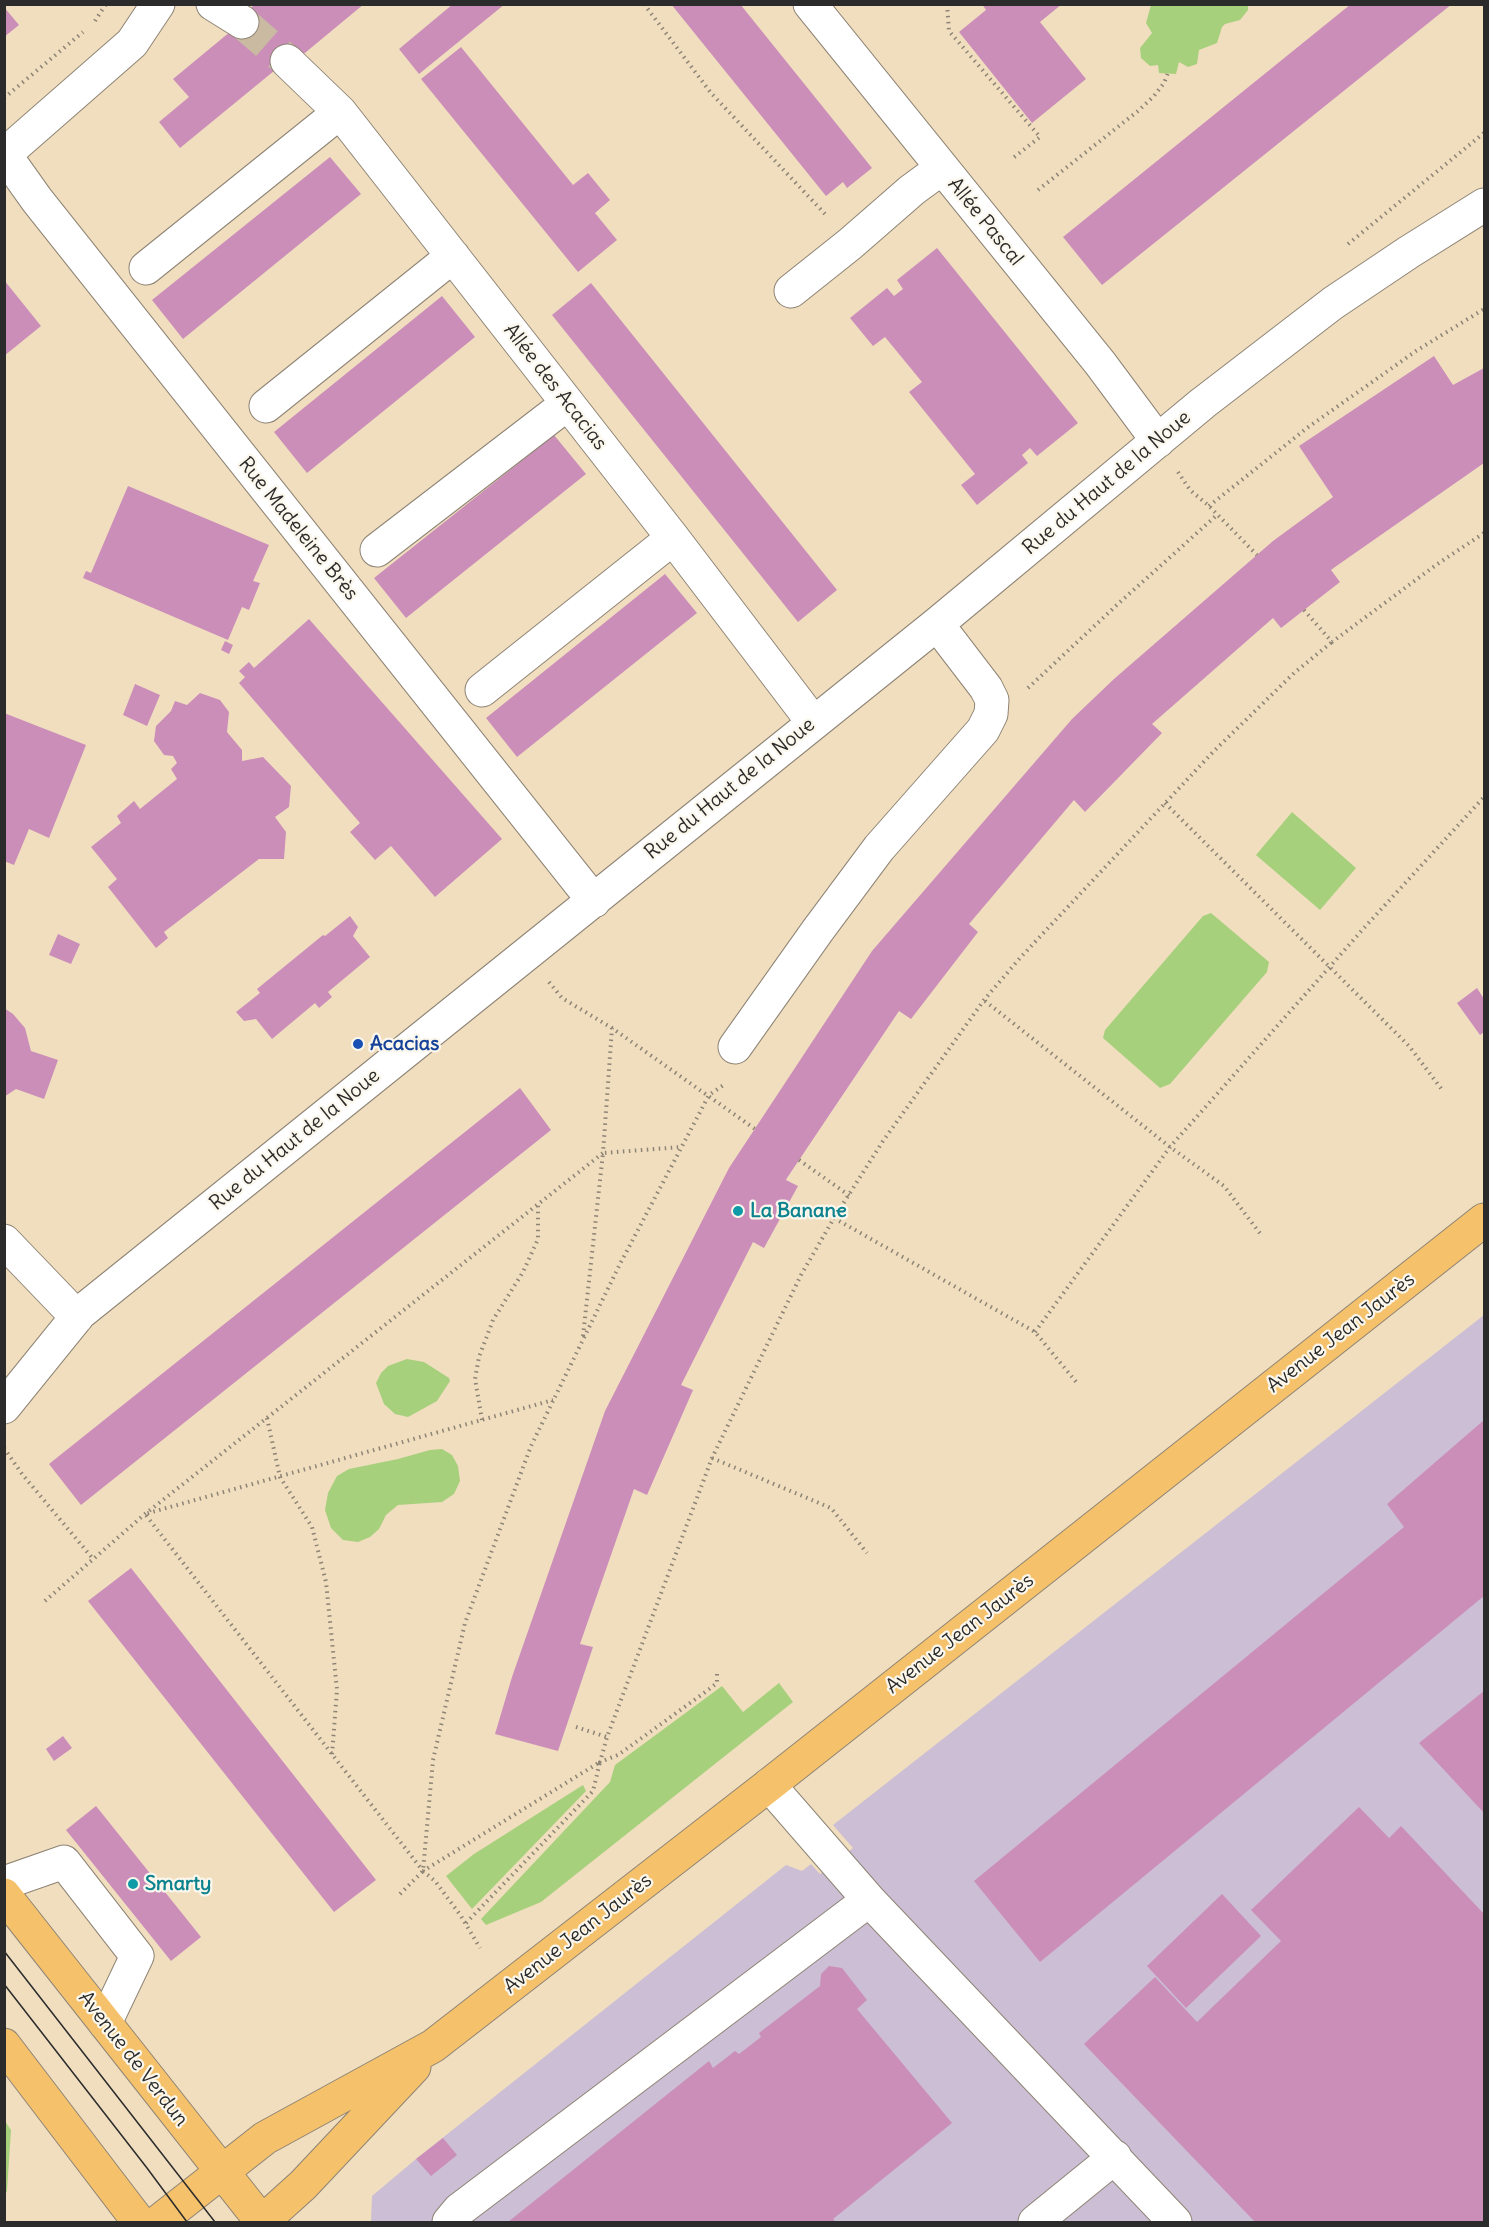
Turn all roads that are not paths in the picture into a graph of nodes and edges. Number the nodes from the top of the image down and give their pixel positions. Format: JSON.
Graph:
{"nodes":[{"id":1,"x":158,"y":4,"type":"edge"},
{"id":2,"x":213,"y":4,"type":"edge"},
{"id":3,"x":810,"y":4,"type":"edge"},
{"id":4,"x":242,"y":22,"type":"tunnel mouth"},
{"id":5,"x":287,"y":61,"type":"tunnel mouth"},
{"id":6,"x":340,"y":112,"type":"junction"},
{"id":7,"x":5,"y":155,"type":"edge"},
{"id":8,"x":942,"y":168,"type":"junction"},
{"id":9,"x":1485,"y":205,"type":"edge"},
{"id":10,"x":453,"y":256,"type":"junction"},
{"id":11,"x":146,"y":268,"type":"dead end"},
{"id":12,"x":791,"y":291,"type":"dead end"},
{"id":13,"x":567,"y":404,"type":"junction"},
{"id":14,"x":266,"y":406,"type":"dead end"},
{"id":15,"x":1158,"y":441,"type":"junction"},
{"id":16,"x":673,"y":538,"type":"junction"},
{"id":17,"x":377,"y":550,"type":"dead end"},
{"id":18,"x":937,"y":624,"type":"junction"},
{"id":19,"x":482,"y":690,"type":"dead end"},
{"id":20,"x":813,"y":722,"type":"junction"},
{"id":21,"x":594,"y":901,"type":"junction"},
{"id":22,"x":735,"y":1047,"type":"dead end"},
{"id":23,"x":1485,"y":1221,"type":"edge"},
{"id":24,"x":4,"y":1241,"type":"edge"},
{"id":25,"x":77,"y":1317,"type":"junction"},
{"id":26,"x":4,"y":1407,"type":"edge"},
{"id":27,"x":769,"y":1785,"type":"junction"},
{"id":28,"x":4,"y":1882,"type":"edge"},
{"id":29,"x":4,"y":1895,"type":"edge"},
{"id":30,"x":869,"y":1900,"type":"junction"},
{"id":31,"x":105,"y":2023,"type":"junction"},
{"id":32,"x":4,"y":2045,"type":"edge"},
{"id":33,"x":434,"y":2046,"type":"junction"},
{"id":34,"x":1115,"y":2157,"type":"junction"},
{"id":35,"x":221,"y":2172,"type":"junction"},
{"id":36,"x":262,"y":2222,"type":"edge"},
{"id":37,"x":139,"y":2223,"type":"edge"},
{"id":38,"x":158,"y":2223,"type":"edge"},
{"id":39,"x":449,"y":2223,"type":"edge"},
{"id":40,"x":1035,"y":2223,"type":"edge"},
{"id":41,"x":1175,"y":2223,"type":"edge"}],
"edges":[{"from":1,"to":7,"type":"street"},
{"from":2,"to":4,"type":"street"},
{"from":3,"to":8,"type":"street","name":"Allée Pascal"},
{"from":5,"to":6,"type":"street","name":"Allée des Acacias"},
{"from":6,"to":10,"type":"street","name":"Allée des Acacias"},
{"from":6,"to":11,"type":"street"},
{"from":7,"to":21,"type":"street","name":"Rue Madeleine Brès"},
{"from":8,"to":12,"type":"street"},
{"from":8,"to":15,"type":"street","name":"Allée Pascal"},
{"from":9,"to":15,"type":"street","name":"Rue du Haut de la Noue"},
{"from":10,"to":13,"type":"street","name":"Allée des Acacias"},
{"from":10,"to":14,"type":"street"},
{"from":13,"to":16,"type":"street","name":"Allée des Acacias"},
{"from":13,"to":17,"type":"street"},
{"from":15,"to":18,"type":"street","name":"Rue du Haut de la Noue"},
{"from":16,"to":19,"type":"street"},
{"from":16,"to":20,"type":"street","name":"Allée des Acacias"},
{"from":18,"to":20,"type":"street","name":"Rue du Haut de la Noue"},
{"from":18,"to":22,"type":"street"},
{"from":20,"to":21,"type":"street","name":"Rue du Haut de la Noue"},
{"from":21,"to":25,"type":"street","name":"Rue du Haut de la Noue"},
{"from":23,"to":27,"type":"main road","name":"Avenue Jean Jaurès"},
{"from":24,"to":25,"type":"street"},
{"from":25,"to":26,"type":"street","name":"Rue du Haut de la Noue"},
{"from":27,"to":30,"type":"street"},
{"from":27,"to":33,"type":"main road","name":"Avenue Jean Jaurès"},
{"from":28,"to":31,"type":"street"},
{"from":29,"to":31,"type":"main road","name":"Avenue de Verdun"},
{"from":30,"to":34,"type":"street"},
{"from":30,"to":39,"type":"street"},
{"from":31,"to":35,"type":"main road","name":"Avenue de Verdun"},
{"from":32,"to":37,"type":"main road"},
{"from":33,"to":35,"type":"main road","name":"Avenue Jean Jaurès"},
{"from":33,"to":36,"type":"main road","name":"Avenue Jean Jaurès"},
{"from":34,"to":40,"type":"street"},
{"from":34,"to":41,"type":"street"},
{"from":35,"to":36,"type":"main road","name":"Avenue de Verdun"},
{"from":35,"to":38,"type":"main road","name":"Avenue Jean Jaurès"}]}
